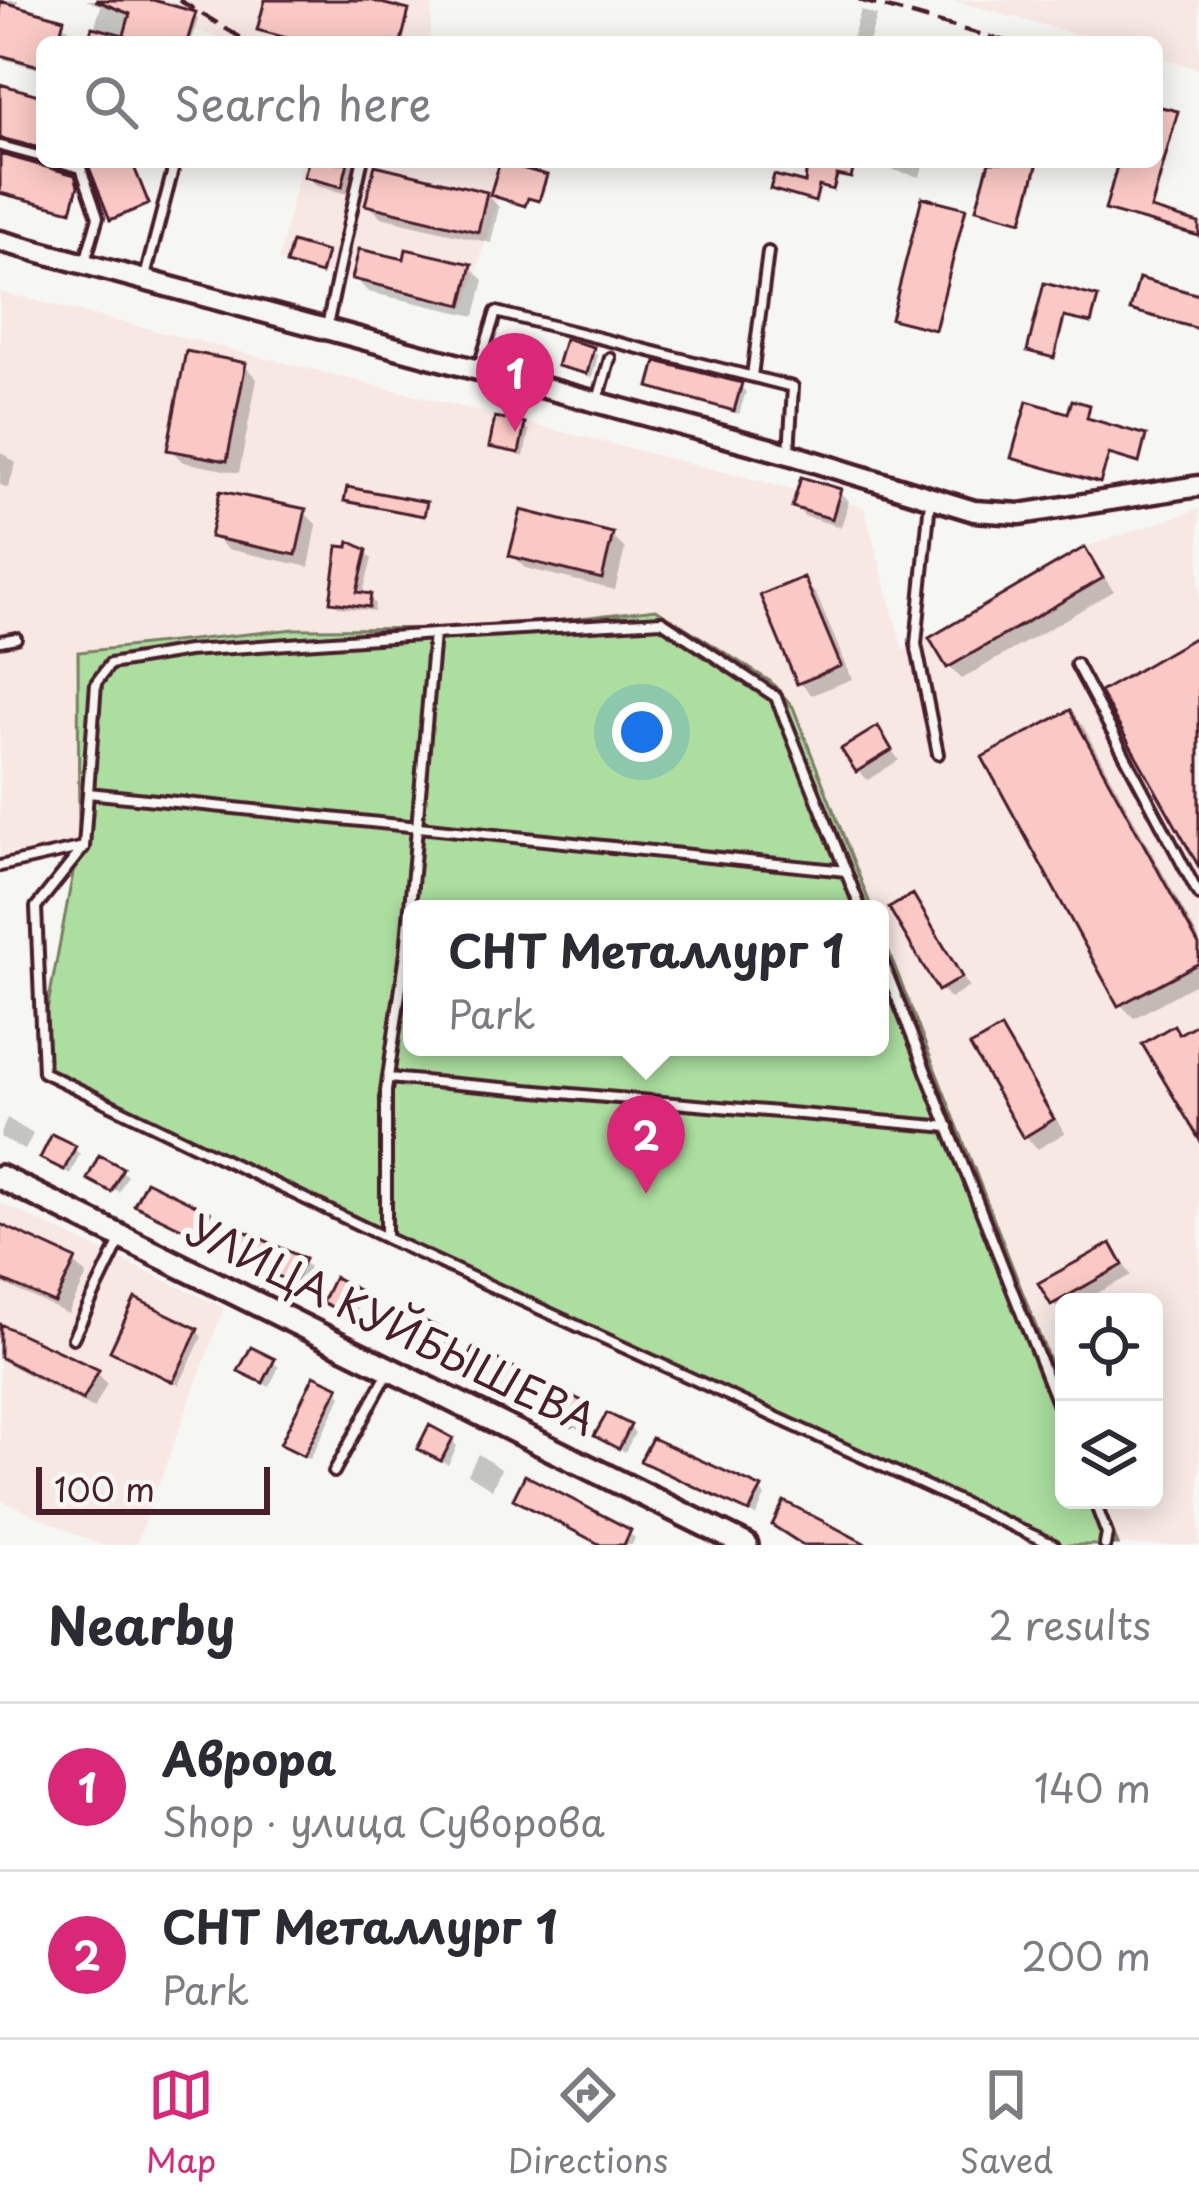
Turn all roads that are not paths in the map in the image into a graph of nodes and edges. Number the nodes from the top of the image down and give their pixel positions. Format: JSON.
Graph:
{"nodes":[{"id":1,"x":1,"y":146,"type":"edge"},
{"id":2,"x":36,"y":155,"type":"edge"},
{"id":3,"x":81,"y":168,"type":"edge"},
{"id":4,"x":173,"y":168,"type":"edge"},
{"id":5,"x":361,"y":168,"type":"edge"},
{"id":6,"x":0,"y":241,"type":"edge"},
{"id":7,"x":768,"y":252,"type":"dead end"},
{"id":8,"x":85,"y":263,"type":"junction"},
{"id":9,"x":144,"y":279,"type":"junction"},
{"id":10,"x":326,"y":327,"type":"junction"},
{"id":11,"x":610,"y":358,"type":"dead end"},
{"id":12,"x":477,"y":370,"type":"junction"},
{"id":13,"x":752,"y":376,"type":"junction"},
{"id":14,"x":597,"y":402,"type":"junction"},
{"id":15,"x":789,"y":454,"type":"junction"},
{"id":16,"x":1199,"y":486,"type":"edge"},
{"id":17,"x":930,"y":501,"type":"junction"},
{"id":18,"x":434,"y":634,"type":"junction"},
{"id":19,"x":16,"y":638,"type":"dead end"},
{"id":20,"x":0,"y":641,"type":"edge"},
{"id":21,"x":1076,"y":664,"type":"dead end"},
{"id":22,"x":938,"y":754,"type":"dead end"},
{"id":23,"x":88,"y":794,"type":"junction"},
{"id":24,"x":417,"y":829,"type":"junction"},
{"id":25,"x":84,"y":847,"type":"junction"},
{"id":26,"x":0,"y":866,"type":"edge"},
{"id":27,"x":846,"y":871,"type":"junction"},
{"id":28,"x":1199,"y":895,"type":"edge"},
{"id":29,"x":412,"y":900,"type":"edge"},
{"id":30,"x":858,"y":900,"type":"edge"},
{"id":31,"x":889,"y":976,"type":"edge"},
{"id":32,"x":403,"y":989,"type":"edge"},
{"id":33,"x":889,"y":998,"type":"edge"},
{"id":34,"x":898,"y":998,"type":"junction"},
{"id":35,"x":388,"y":1078,"type":"junction"},
{"id":36,"x":950,"y":1127,"type":"junction"},
{"id":37,"x":0,"y":1177,"type":"edge"},
{"id":38,"x":123,"y":1236,"type":"junction"},
{"id":39,"x":386,"y":1238,"type":"junction"},
{"id":40,"x":73,"y":1338,"type":"dead end"},
{"id":41,"x":391,"y":1366,"type":"junction"},
{"id":42,"x":1056,"y":1401,"type":"edge"},
{"id":43,"x":334,"y":1472,"type":"dead end"},
{"id":44,"x":1097,"y":1509,"type":"edge"},
{"id":45,"x":746,"y":1545,"type":"edge"},
{"id":46,"x":1054,"y":1545,"type":"edge"},
{"id":47,"x":1105,"y":1545,"type":"edge"}],
"edges":[{"from":1,"to":2,"type":"lane"},
{"from":3,"to":8,"type":"lane"},
{"from":4,"to":9,"type":"lane"},
{"from":5,"to":10,"type":"lane"},
{"from":6,"to":8,"type":"street"},
{"from":7,"to":13,"type":"lane"},
{"from":8,"to":9,"type":"street"},
{"from":9,"to":10,"type":"street"},
{"from":10,"to":12,"type":"street"},
{"from":11,"to":14,"type":"lane"},
{"from":12,"to":13,"type":"lane"},
{"from":12,"to":14,"type":"street"},
{"from":13,"to":15,"type":"lane"},
{"from":14,"to":15,"type":"street"},
{"from":15,"to":17,"type":"street"},
{"from":16,"to":17,"type":"street"},
{"from":17,"to":22,"type":"lane"},
{"from":18,"to":23,"type":"lane"},
{"from":18,"to":24,"type":"lane"},
{"from":18,"to":27,"type":"lane"},
{"from":19,"to":20,"type":"lane"},
{"from":21,"to":28,"type":"lane"},
{"from":23,"to":24,"type":"lane"},
{"from":23,"to":25,"type":"lane"},
{"from":24,"to":27,"type":"lane"},
{"from":24,"to":29,"type":"lane"},
{"from":25,"to":26,"type":"lane"},
{"from":25,"to":39,"type":"lane"},
{"from":27,"to":30,"type":"lane"},
{"from":31,"to":34,"type":"lane"},
{"from":32,"to":35,"type":"lane"},
{"from":33,"to":34,"type":"lane"},
{"from":34,"to":36,"type":"lane"},
{"from":35,"to":36,"type":"lane"},
{"from":35,"to":39,"type":"lane"},
{"from":36,"to":42,"type":"lane"},
{"from":37,"to":38,"type":"main road","name":"УЛИЦА КУЙБЫШЕВА"},
{"from":38,"to":40,"type":"lane"},
{"from":38,"to":41,"type":"main road","name":"УЛИЦА КУЙБЫШЕВА"},
{"from":39,"to":46,"type":"lane"},
{"from":41,"to":43,"type":"lane"},
{"from":41,"to":45,"type":"main road","name":"УЛИЦА КУЙБЫШЕВА"},
{"from":44,"to":47,"type":"lane"}]}
